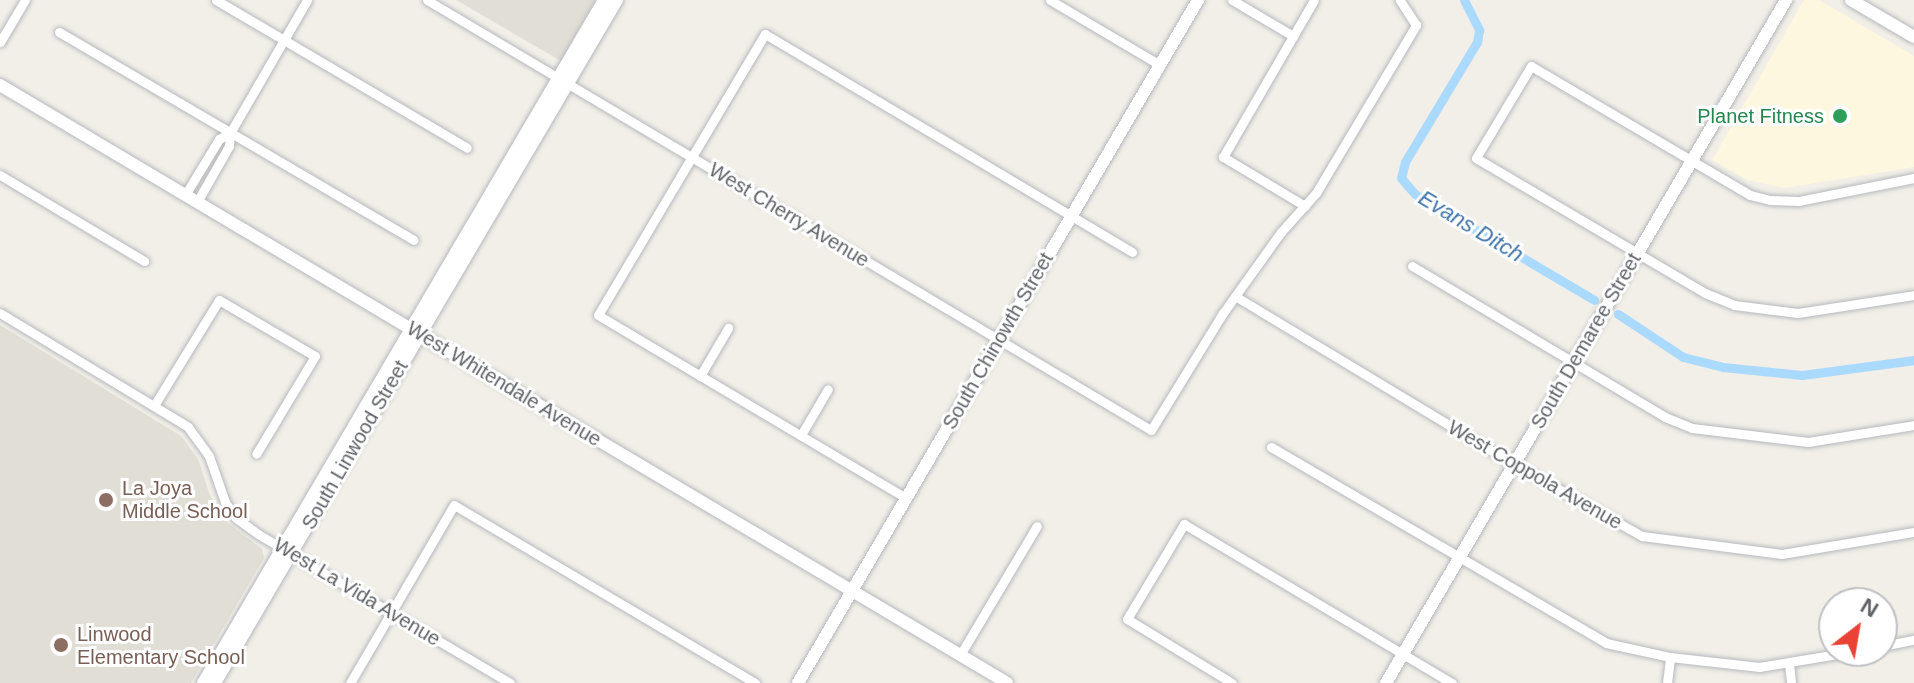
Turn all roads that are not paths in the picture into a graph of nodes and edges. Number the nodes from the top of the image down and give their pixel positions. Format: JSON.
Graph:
{"nodes":[{"id":1,"x":25,"y":0,"type":"edge"},
{"id":2,"x":216,"y":0,"type":"edge"},
{"id":3,"x":307,"y":0,"type":"edge"},
{"id":4,"x":427,"y":0,"type":"edge"},
{"id":5,"x":604,"y":0,"type":"edge"},
{"id":6,"x":617,"y":0,"type":"edge"},
{"id":7,"x":1050,"y":0,"type":"edge"},
{"id":8,"x":1198,"y":0,"type":"edge"},
{"id":9,"x":1232,"y":0,"type":"edge"},
{"id":10,"x":1314,"y":0,"type":"edge"},
{"id":11,"x":1400,"y":0,"type":"edge"},
{"id":12,"x":1786,"y":0,"type":"edge"},
{"id":13,"x":1851,"y":0,"type":"edge"},
{"id":14,"x":59,"y":32,"type":"dead end"},
{"id":15,"x":1293,"y":36,"type":"junction"},
{"id":16,"x":1914,"y":37,"type":"edge"},
{"id":17,"x":284,"y":40,"type":"junction"},
{"id":18,"x":0,"y":42,"type":"edge"},
{"id":19,"x":1160,"y":65,"type":"junction"},
{"id":20,"x":563,"y":81,"type":"junction"},
{"id":21,"x":0,"y":85,"type":"edge"},
{"id":22,"x":230,"y":133,"type":"junction"},
{"id":23,"x":467,"y":148,"type":"dead end"},
{"id":24,"x":690,"y":156,"type":"junction"},
{"id":25,"x":1691,"y":162,"type":"junction"},
{"id":26,"x":0,"y":175,"type":"edge"},
{"id":27,"x":1914,"y":178,"type":"edge"},
{"id":28,"x":185,"y":195,"type":"junction"},
{"id":29,"x":197,"y":202,"type":"junction"},
{"id":30,"x":1305,"y":206,"type":"junction"},
{"id":31,"x":1072,"y":216,"type":"junction"},
{"id":32,"x":413,"y":240,"type":"dead end"},
{"id":33,"x":1132,"y":252,"type":"dead end"},
{"id":34,"x":1637,"y":253,"type":"junction"},
{"id":35,"x":144,"y":261,"type":"dead end"},
{"id":36,"x":1412,"y":266,"type":"dead end"},
{"id":37,"x":1914,"y":295,"type":"edge"},
{"id":38,"x":1235,"y":296,"type":"junction"},
{"id":39,"x":0,"y":313,"type":"edge"},
{"id":40,"x":728,"y":328,"type":"dead end"},
{"id":41,"x":416,"y":331,"type":"junction"},
{"id":42,"x":999,"y":340,"type":"junction"},
{"id":43,"x":1574,"y":362,"type":"junction"},
{"id":44,"x":700,"y":376,"type":"junction"},
{"id":45,"x":828,"y":389,"type":"dead end"},
{"id":46,"x":155,"y":404,"type":"junction"},
{"id":47,"x":1914,"y":425,"type":"edge"},
{"id":48,"x":801,"y":435,"type":"junction"},
{"id":49,"x":1271,"y":447,"type":"dead end"},
{"id":50,"x":256,"y":454,"type":"dead end"},
{"id":51,"x":1514,"y":464,"type":"junction"},
{"id":52,"x":906,"y":498,"type":"junction"},
{"id":53,"x":1037,"y":526,"type":"dead end"},
{"id":54,"x":1914,"y":532,"type":"edge"},
{"id":55,"x":287,"y":550,"type":"junction"},
{"id":56,"x":1459,"y":558,"type":"junction"},
{"id":57,"x":852,"y":591,"type":"junction"},
{"id":58,"x":391,"y":613,"type":"junction"},
{"id":59,"x":960,"y":655,"type":"junction"},
{"id":60,"x":1403,"y":655,"type":"junction"},
{"id":61,"x":1670,"y":657,"type":"junction"},
{"id":62,"x":1818,"y":658,"type":"edge"},
{"id":63,"x":1789,"y":663,"type":"junction"},
{"id":64,"x":208,"y":682,"type":"edge"},
{"id":65,"x":350,"y":683,"type":"edge"},
{"id":66,"x":510,"y":683,"type":"edge"},
{"id":67,"x":755,"y":683,"type":"edge"},
{"id":68,"x":798,"y":683,"type":"edge"},
{"id":69,"x":1007,"y":683,"type":"edge"},
{"id":70,"x":1232,"y":683,"type":"edge"},
{"id":71,"x":1386,"y":683,"type":"edge"},
{"id":72,"x":1452,"y":683,"type":"edge"},
{"id":73,"x":1667,"y":683,"type":"edge"},
{"id":74,"x":1791,"y":683,"type":"edge"}],
"edges":[{"from":1,"to":18,"type":"street"},
{"from":2,"to":17,"type":"street"},
{"from":3,"to":17,"type":"street"},
{"from":4,"to":20,"type":"street","name":"West Cherry Avenue"},
{"from":5,"to":20,"type":"street","name":"South Linwood Street"},
{"from":6,"to":20,"type":"street","name":"South Linwood Street"},
{"from":7,"to":19,"type":"street"},
{"from":8,"to":19,"type":"street","name":"South Chinowth Street"},
{"from":9,"to":15,"type":"street"},
{"from":10,"to":15,"type":"street"},
{"from":11,"to":30,"type":"street"},
{"from":12,"to":25,"type":"street","name":"South Demaree Street"},
{"from":13,"to":16,"type":"street"},
{"from":14,"to":22,"type":"street"},
{"from":15,"to":30,"type":"street"},
{"from":17,"to":22,"type":"street"},
{"from":17,"to":23,"type":"street"},
{"from":19,"to":31,"type":"street","name":"South Chinowth Street"},
{"from":20,"to":24,"type":"street","name":"West Cherry Avenue"},
{"from":20,"to":41,"type":"street","name":"South Linwood Street"},
{"from":21,"to":28,"type":"street","name":"West Whitendale Avenue"},
{"from":22,"to":28,"type":"street"},
{"from":22,"to":29,"type":"street"},
{"from":22,"to":32,"type":"street"},
{"from":24,"to":31,"type":"street"},
{"from":24,"to":42,"type":"street","name":"West Cherry Avenue"},
{"from":24,"to":44,"type":"street"},
{"from":25,"to":27,"type":"street"},
{"from":25,"to":34,"type":"street","name":"South Demaree Street"},
{"from":25,"to":34,"type":"street"},
{"from":26,"to":35,"type":"street"},
{"from":28,"to":29,"type":"street","name":"West Whitendale Avenue"},
{"from":29,"to":41,"type":"street","name":"West Whitendale Avenue"},
{"from":30,"to":38,"type":"street"},
{"from":31,"to":33,"type":"street"},
{"from":31,"to":42,"type":"street","name":"South Chinowth Street"},
{"from":34,"to":37,"type":"street"},
{"from":34,"to":43,"type":"street","name":"South Demaree Street"},
{"from":36,"to":43,"type":"street"},
{"from":38,"to":42,"type":"street","name":"West Cherry Avenue"},
{"from":38,"to":51,"type":"street","name":"West Coppola Avenue"},
{"from":39,"to":46,"type":"street","name":"West La Vida Avenue"},
{"from":40,"to":44,"type":"street"},
{"from":41,"to":55,"type":"street","name":"South Linwood Street"},
{"from":41,"to":57,"type":"street","name":"West Whitendale Avenue"},
{"from":42,"to":52,"type":"street","name":"South Chinowth Street"},
{"from":43,"to":47,"type":"street"},
{"from":43,"to":51,"type":"street","name":"South Demaree Street"},
{"from":44,"to":48,"type":"street"},
{"from":45,"to":48,"type":"street"},
{"from":46,"to":50,"type":"street"},
{"from":46,"to":55,"type":"street","name":"West La Vida Avenue"},
{"from":48,"to":52,"type":"street"},
{"from":49,"to":56,"type":"street"},
{"from":51,"to":54,"type":"street","name":"West Coppola Avenue"},
{"from":51,"to":56,"type":"street","name":"South Demaree Street"},
{"from":52,"to":57,"type":"street","name":"South Chinowth Street"},
{"from":53,"to":59,"type":"street"},
{"from":55,"to":58,"type":"street","name":"West La Vida Avenue"},
{"from":55,"to":64,"type":"street","name":"South Linwood Street"},
{"from":56,"to":60,"type":"street","name":"South Demaree Street"},
{"from":56,"to":61,"type":"street"},
{"from":57,"to":59,"type":"street","name":"West Whitendale Avenue"},
{"from":57,"to":68,"type":"street","name":"South Chinowth Street"},
{"from":58,"to":65,"type":"street"},
{"from":58,"to":66,"type":"street","name":"West La Vida Avenue"},
{"from":58,"to":67,"type":"street"},
{"from":59,"to":69,"type":"street","name":"West Whitendale Avenue"},
{"from":60,"to":70,"type":"street"},
{"from":60,"to":71,"type":"street","name":"South Demaree Street"},
{"from":60,"to":72,"type":"street"},
{"from":61,"to":63,"type":"street"},
{"from":61,"to":73,"type":"street"},
{"from":62,"to":63,"type":"street"},
{"from":63,"to":74,"type":"street"}]}
